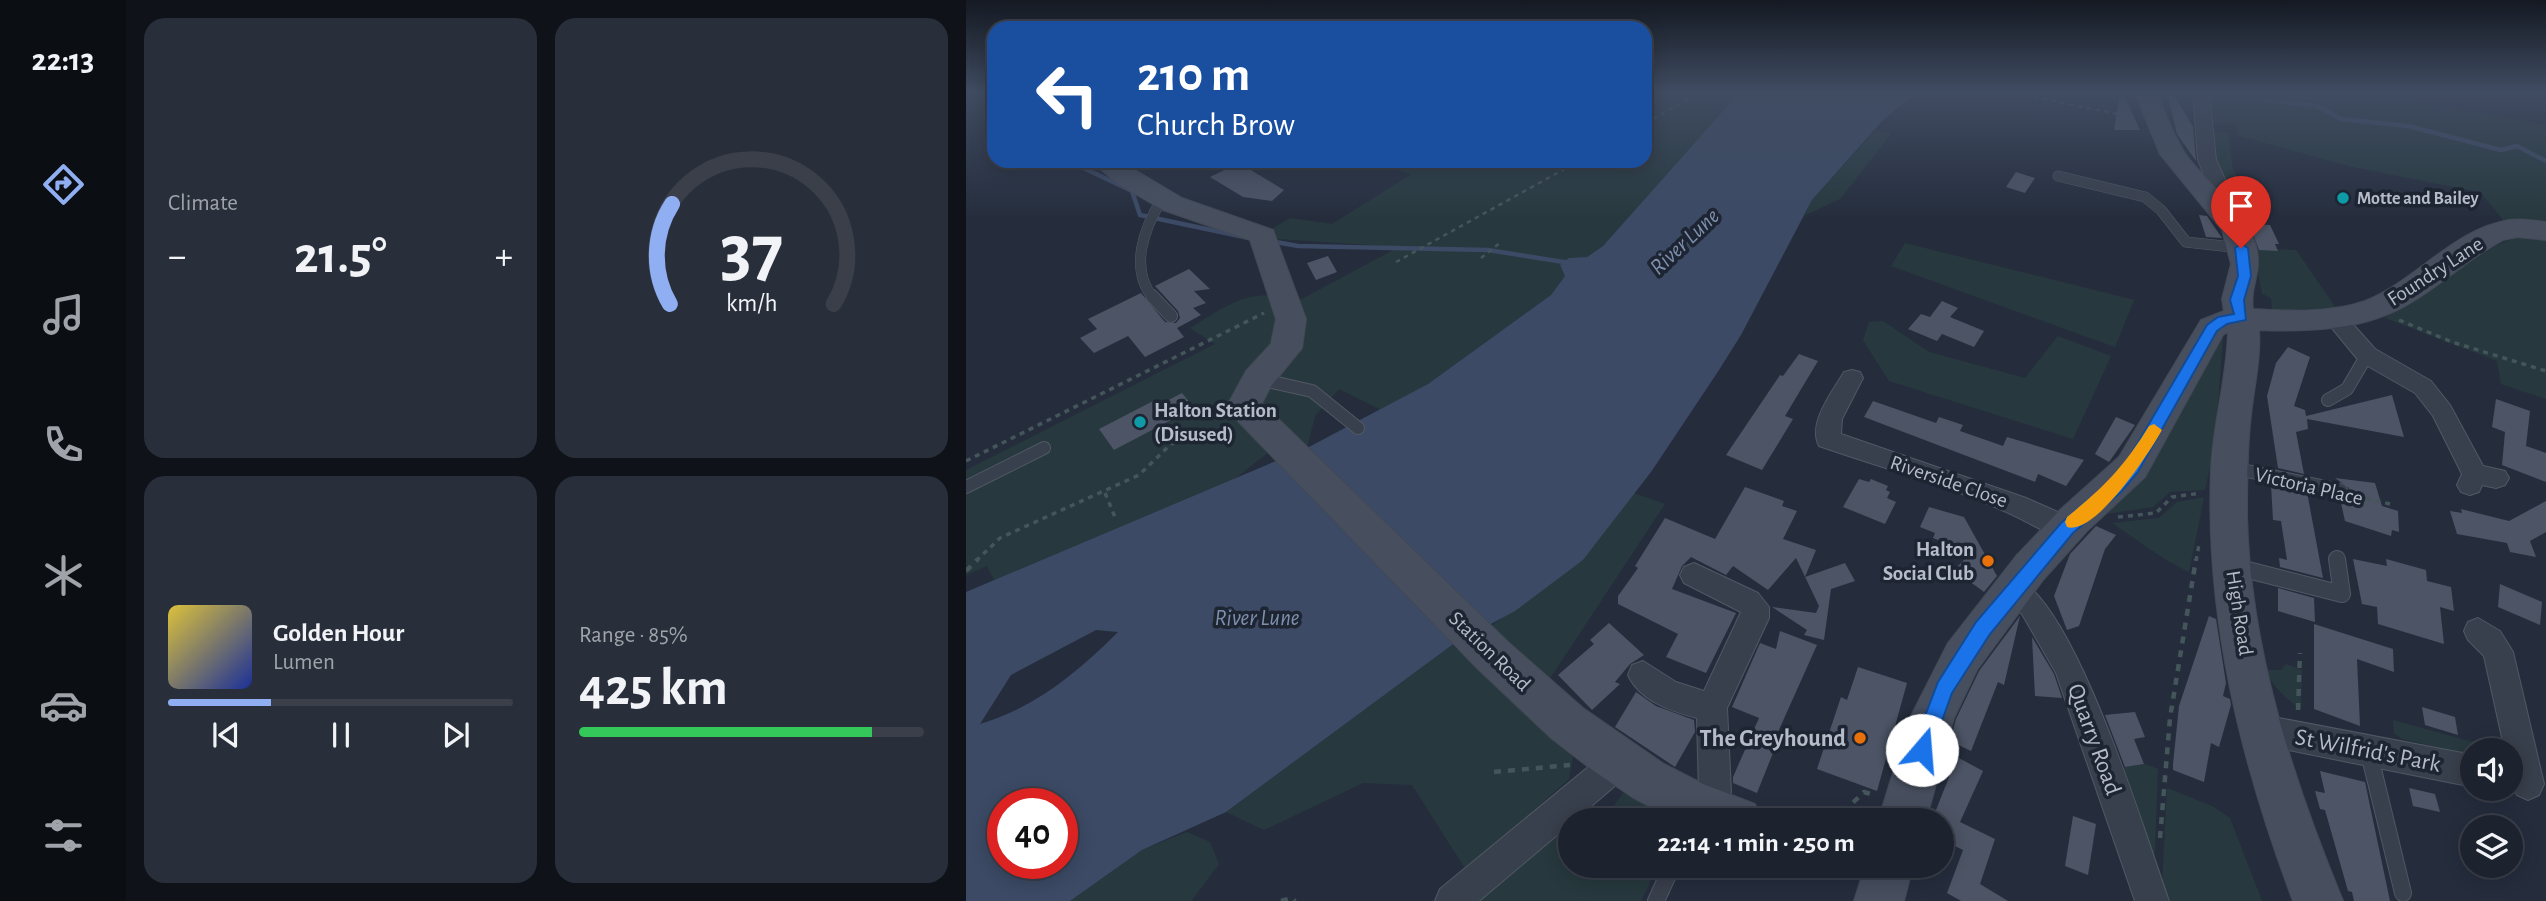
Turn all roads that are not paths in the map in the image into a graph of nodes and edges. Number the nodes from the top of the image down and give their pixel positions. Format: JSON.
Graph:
{"nodes":[{"id":1,"x":2166,"y":135,"type":"edge"},
{"id":2,"x":2205,"y":135,"type":"edge"},
{"id":3,"x":1111,"y":168,"type":"edge"},
{"id":4,"x":2058,"y":176,"type":"dead end"},
{"id":5,"x":1156,"y":210,"type":"junction"},
{"id":6,"x":2228,"y":214,"type":"junction"},
{"id":7,"x":2546,"y":230,"type":"edge"},
{"id":8,"x":2241,"y":248,"type":"junction"},
{"id":9,"x":1171,"y":316,"type":"dead end"},
{"id":10,"x":2241,"y":317,"type":"junction"},
{"id":11,"x":2334,"y":317,"type":"junction"},
{"id":12,"x":2367,"y":355,"type":"junction"},
{"id":13,"x":1852,"y":378,"type":"dead end"},
{"id":14,"x":1258,"y":379,"type":"junction"},
{"id":15,"x":2328,"y":400,"type":"dead end"},
{"id":16,"x":1358,"y":428,"type":"dead end"},
{"id":17,"x":1044,"y":448,"type":"dead end"},
{"id":18,"x":2480,"y":479,"type":"dead end"},
{"id":19,"x":2217,"y":480,"type":"junction"},
{"id":20,"x":966,"y":488,"type":"edge"},
{"id":21,"x":2342,"y":490,"type":"road end"},
{"id":22,"x":2067,"y":528,"type":"junction"},
{"id":23,"x":2337,"y":558,"type":"dead end"},
{"id":24,"x":2232,"y":566,"type":"junction"},
{"id":25,"x":1695,"y":575,"type":"dead end"},
{"id":26,"x":2014,"y":589,"type":"junction"},
{"id":27,"x":2478,"y":631,"type":"dead end"},
{"id":28,"x":1643,"y":675,"type":"dead end"},
{"id":29,"x":1712,"y":707,"type":"junction"},
{"id":30,"x":2281,"y":724,"type":"junction"},
{"id":31,"x":2368,"y":749,"type":"junction"},
{"id":32,"x":1613,"y":767,"type":"junction"},
{"id":33,"x":2460,"y":768,"type":"edge"},
{"id":34,"x":2529,"y":784,"type":"edge"},
{"id":35,"x":1696,"y":808,"type":"edge"},
{"id":36,"x":1712,"y":808,"type":"edge"},
{"id":37,"x":1906,"y":808,"type":"edge"},
{"id":38,"x":1667,"y":878,"type":"edge"},
{"id":39,"x":2403,"y":893,"type":"dead end"},
{"id":40,"x":1452,"y":901,"type":"edge"},
{"id":41,"x":1656,"y":901,"type":"edge"},
{"id":42,"x":2152,"y":901,"type":"edge"},
{"id":43,"x":2318,"y":901,"type":"edge"}],
"edges":[{"from":1,"to":6,"type":"street"},
{"from":2,"to":6,"type":"street"},
{"from":3,"to":5,"type":"street"},
{"from":4,"to":8,"type":"lane"},
{"from":5,"to":9,"type":"lane"},
{"from":5,"to":14,"type":"street"},
{"from":6,"to":8,"type":"street","name":"High Road"},
{"from":7,"to":11,"type":"street","name":"Foundry Lane"},
{"from":8,"to":10,"type":"street","name":"High Road"},
{"from":10,"to":11,"type":"street","name":"Foundry Lane"},
{"from":10,"to":19,"type":"street","name":"High Road"},
{"from":10,"to":22,"type":"street"},
{"from":11,"to":12,"type":"street"},
{"from":12,"to":15,"type":"lane"},
{"from":12,"to":18,"type":"street"},
{"from":13,"to":22,"type":"street","name":"Riverside Close"},
{"from":14,"to":16,"type":"lane"},
{"from":14,"to":32,"type":"street","name":"Station Road"},
{"from":17,"to":20,"type":"lane"},
{"from":19,"to":21,"type":"lane","name":"Victoria Place"},
{"from":19,"to":24,"type":"street","name":"High Road"},
{"from":22,"to":26,"type":"street"},
{"from":23,"to":24,"type":"lane"},
{"from":24,"to":30,"type":"street","name":"High Road"},
{"from":25,"to":29,"type":"street"},
{"from":26,"to":37,"type":"street"},
{"from":26,"to":42,"type":"street","name":"Quarry Road"},
{"from":27,"to":34,"type":"street"},
{"from":28,"to":29,"type":"street"},
{"from":29,"to":36,"type":"street"},
{"from":30,"to":31,"type":"street","name":"St Wilfrid's Park"},
{"from":30,"to":43,"type":"street","name":"High Road"},
{"from":31,"to":33,"type":"street","name":"St Wilfrid's Park"},
{"from":31,"to":39,"type":"lane"},
{"from":32,"to":35,"type":"street","name":"Station Road"},
{"from":32,"to":40,"type":"street"},
{"from":38,"to":41,"type":"lane"}]}
